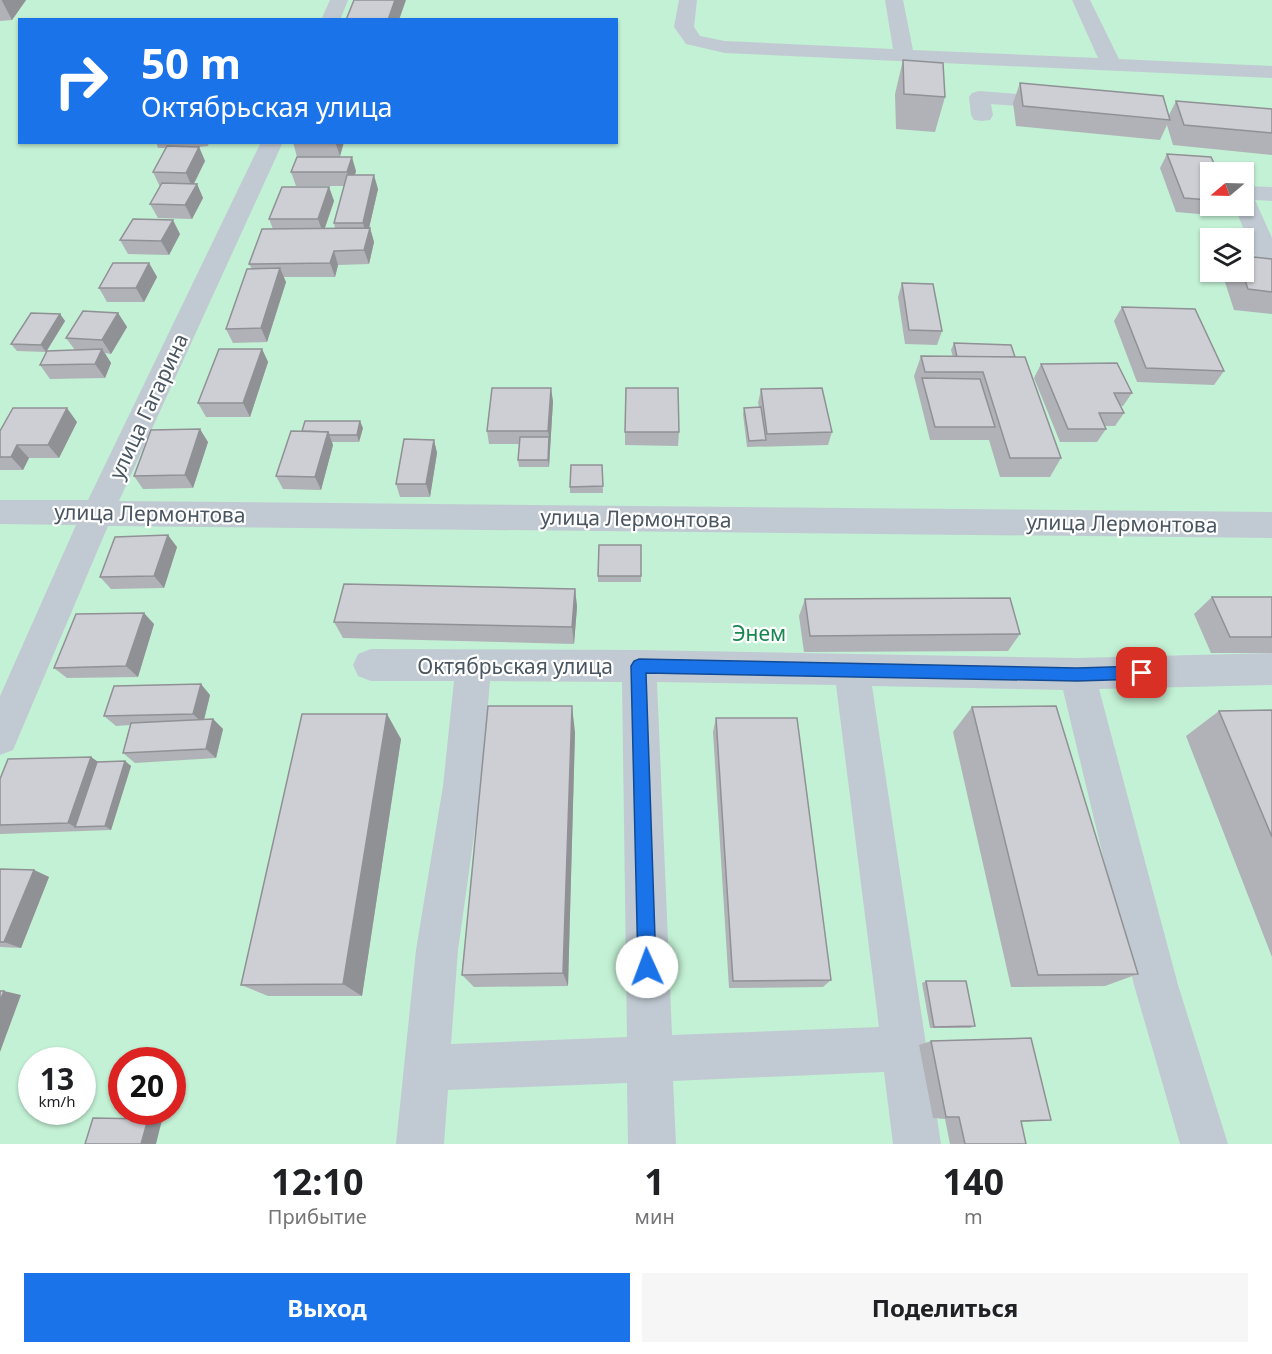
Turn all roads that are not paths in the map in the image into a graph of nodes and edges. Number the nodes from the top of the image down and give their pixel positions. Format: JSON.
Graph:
{"nodes":[{"id":1,"x":339,"y":0,"type":"edge"},
{"id":2,"x":688,"y":0,"type":"edge"},
{"id":3,"x":894,"y":0,"type":"edge"},
{"id":4,"x":1081,"y":0,"type":"edge"},
{"id":5,"x":331,"y":18,"type":"edge"},
{"id":6,"x":904,"y":54,"type":"junction"},
{"id":7,"x":1110,"y":64,"type":"junction"},
{"id":8,"x":1272,"y":72,"type":"edge"},
{"id":9,"x":1072,"y":104,"type":"edge"},
{"id":10,"x":982,"y":115,"type":"dead end"},
{"id":11,"x":271,"y":144,"type":"edge"},
{"id":12,"x":1254,"y":194,"type":"edge"},
{"id":13,"x":1272,"y":195,"type":"edge"},
{"id":14,"x":1250,"y":216,"type":"edge"},
{"id":15,"x":1272,"y":266,"type":"edge"},
{"id":16,"x":0,"y":512,"type":"edge"},
{"id":17,"x":98,"y":512,"type":"junction"},
{"id":18,"x":1272,"y":525,"type":"edge"},
{"id":19,"x":371,"y":665,"type":"dead end"},
{"id":20,"x":473,"y":666,"type":"junction"},
{"id":21,"x":639,"y":666,"type":"junction"},
{"id":22,"x":1272,"y":669,"type":"edge"},
{"id":23,"x":852,"y":670,"type":"junction"},
{"id":24,"x":1077,"y":674,"type":"junction"},
{"id":25,"x":0,"y":738,"type":"edge"},
{"id":26,"x":902,"y":1049,"type":"junction"},
{"id":27,"x":650,"y":1060,"type":"junction"},
{"id":28,"x":427,"y":1068,"type":"junction"},
{"id":29,"x":420,"y":1144,"type":"edge"},
{"id":30,"x":652,"y":1144,"type":"edge"},
{"id":31,"x":917,"y":1144,"type":"edge"},
{"id":32,"x":1204,"y":1144,"type":"edge"}],
"edges":[{"from":1,"to":5,"type":"street"},
{"from":2,"to":6,"type":"street"},
{"from":3,"to":6,"type":"street"},
{"from":4,"to":7,"type":"street"},
{"from":6,"to":7,"type":"street"},
{"from":7,"to":8,"type":"street"},
{"from":9,"to":10,"type":"street"},
{"from":11,"to":17,"type":"street","name":"улица Гагарина"},
{"from":12,"to":13,"type":"street"},
{"from":14,"to":15,"type":"street"},
{"from":16,"to":17,"type":"street","name":"улица Лермонтова"},
{"from":17,"to":18,"type":"street","name":"улица Лермонтова"},
{"from":17,"to":25,"type":"street","name":"улица Гагарина"},
{"from":19,"to":20,"type":"street","name":"Октябрьская улица"},
{"from":20,"to":21,"type":"street","name":"Октябрьская улица"},
{"from":20,"to":28,"type":"street"},
{"from":21,"to":23,"type":"street","name":"Октябрьская улица"},
{"from":21,"to":27,"type":"street"},
{"from":22,"to":24,"type":"street","name":"Октябрьская улица"},
{"from":23,"to":24,"type":"street","name":"Октябрьская улица"},
{"from":23,"to":26,"type":"street"},
{"from":24,"to":32,"type":"street"},
{"from":26,"to":27,"type":"street"},
{"from":26,"to":31,"type":"street"},
{"from":27,"to":28,"type":"street"},
{"from":27,"to":30,"type":"street"},
{"from":28,"to":29,"type":"street"}]}
